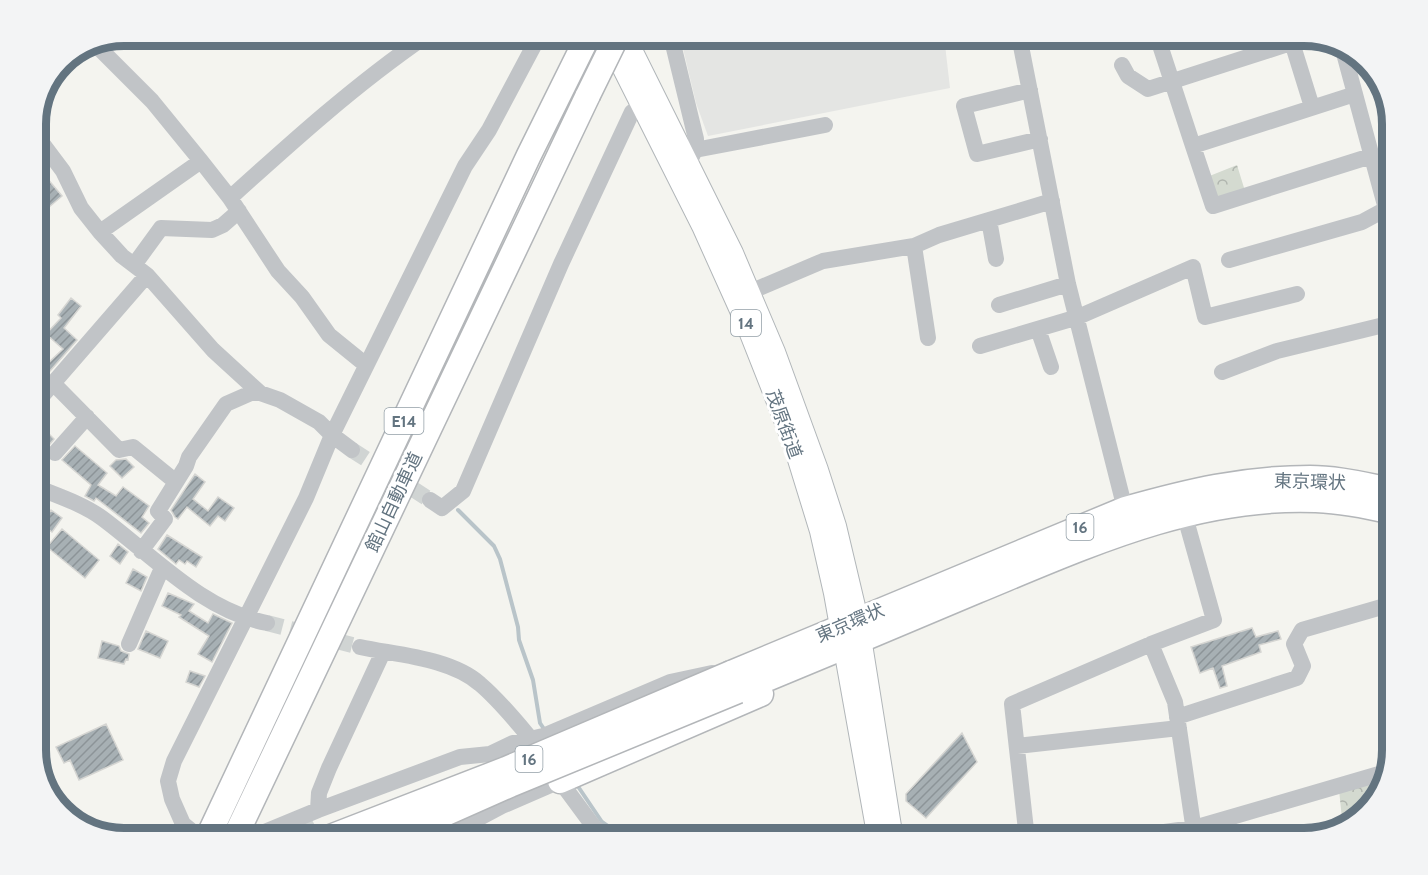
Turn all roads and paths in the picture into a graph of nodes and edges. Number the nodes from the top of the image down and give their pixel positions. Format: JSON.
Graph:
{"nodes":[{"id":1,"x":412,"y":46,"type":"edge"},
{"id":2,"x":534,"y":46,"type":"edge"},
{"id":3,"x":583,"y":46,"type":"edge"},
{"id":4,"x":611,"y":46,"type":"edge"},
{"id":5,"x":612,"y":46,"type":"edge"},
{"id":6,"x":631,"y":46,"type":"edge"},
{"id":7,"x":673,"y":46,"type":"edge"},
{"id":8,"x":1021,"y":46,"type":"edge"},
{"id":9,"x":1160,"y":46,"type":"edge"},
{"id":10,"x":1274,"y":46,"type":"edge"},
{"id":11,"x":1293,"y":46,"type":"edge"},
{"id":12,"x":101,"y":50,"type":"edge"},
{"id":13,"x":1346,"y":59,"type":"edge"},
{"id":14,"x":1122,"y":65,"type":"dead end"},
{"id":15,"x":1172,"y":81,"type":"junction"},
{"id":16,"x":1030,"y":90,"type":"junction"},
{"id":17,"x":1355,"y":94,"type":"junction"},
{"id":18,"x":641,"y":105,"type":"junction"},
{"id":19,"x":1312,"y":107,"type":"junction"},
{"id":20,"x":825,"y":125,"type":"dead end"},
{"id":21,"x":1040,"y":139,"type":"junction"},
{"id":22,"x":1193,"y":146,"type":"junction"},
{"id":23,"x":47,"y":150,"type":"edge"},
{"id":24,"x":1371,"y":156,"type":"junction"},
{"id":25,"x":692,"y":157,"type":"junction"},
{"id":26,"x":201,"y":161,"type":"junction"},
{"id":27,"x":1381,"y":176,"type":"edge"},
{"id":28,"x":678,"y":182,"type":"junction"},
{"id":29,"x":1052,"y":201,"type":"junction"},
{"id":30,"x":234,"y":204,"type":"junction"},
{"id":31,"x":1381,"y":212,"type":"edge"},
{"id":32,"x":989,"y":220,"type":"junction"},
{"id":33,"x":100,"y":232,"type":"junction"},
{"id":34,"x":914,"y":246,"type":"junction"},
{"id":35,"x":996,"y":260,"type":"dead end"},
{"id":36,"x":1229,"y":260,"type":"dead end"},
{"id":37,"x":141,"y":270,"type":"junction"},
{"id":38,"x":1068,"y":284,"type":"junction"},
{"id":39,"x":750,"y":292,"type":"junction"},
{"id":40,"x":1297,"y":294,"type":"dead end"},
{"id":41,"x":999,"y":305,"type":"dead end"},
{"id":42,"x":1078,"y":317,"type":"junction"},
{"id":43,"x":1381,"y":326,"type":"edge"},
{"id":44,"x":1038,"y":329,"type":"junction"},
{"id":45,"x":928,"y":338,"type":"dead end"},
{"id":46,"x":980,"y":346,"type":"dead end"},
{"id":47,"x":366,"y":365,"type":"junction"},
{"id":48,"x":1051,"y":368,"type":"dead end"},
{"id":49,"x":1222,"y":372,"type":"dead end"},
{"id":50,"x":53,"y":383,"type":"junction"},
{"id":51,"x":47,"y":390,"type":"edge"},
{"id":52,"x":260,"y":393,"type":"junction"},
{"id":53,"x":87,"y":417,"type":"junction"},
{"id":54,"x":332,"y":435,"type":"junction"},
{"id":55,"x":352,"y":450,"type":"tunnel mouth"},
{"id":56,"x":55,"y":453,"type":"dead end"},
{"id":57,"x":176,"y":483,"type":"junction"},
{"id":58,"x":1382,"y":488,"type":"edge"},
{"id":59,"x":47,"y":492,"type":"edge"},
{"id":60,"x":430,"y":500,"type":"tunnel mouth"},
{"id":61,"x":1125,"y":509,"type":"junction"},
{"id":62,"x":1382,"y":510,"type":"edge"},
{"id":63,"x":1184,"y":513,"type":"junction"},
{"id":64,"x":141,"y":551,"type":"junction"},
{"id":65,"x":162,"y":568,"type":"junction"},
{"id":66,"x":1382,"y":607,"type":"edge"},
{"id":67,"x":247,"y":619,"type":"junction"},
{"id":68,"x":267,"y":623,"type":"tunnel mouth"},
{"id":69,"x":848,"y":636,"type":"junction"},
{"id":70,"x":129,"y":644,"type":"dead end"},
{"id":71,"x":1151,"y":644,"type":"junction"},
{"id":72,"x":360,"y":647,"type":"tunnel mouth"},
{"id":73,"x":383,"y":652,"type":"junction"},
{"id":74,"x":735,"y":682,"type":"junction"},
{"id":75,"x":1178,"y":723,"type":"junction"},
{"id":76,"x":531,"y":739,"type":"junction"},
{"id":77,"x":1017,"y":746,"type":"junction"},
{"id":78,"x":1378,"y":775,"type":"edge"},
{"id":79,"x":560,"y":781,"type":"junction"},
{"id":80,"x":318,"y":810,"type":"junction"},
{"id":81,"x":188,"y":828,"type":"edge"},
{"id":82,"x":212,"y":828,"type":"edge"},
{"id":83,"x":239,"y":828,"type":"edge"},
{"id":84,"x":274,"y":828,"type":"edge"},
{"id":85,"x":353,"y":828,"type":"edge"},
{"id":86,"x":413,"y":828,"type":"edge"},
{"id":87,"x":461,"y":828,"type":"edge"},
{"id":88,"x":595,"y":828,"type":"edge"},
{"id":89,"x":876,"y":828,"type":"edge"},
{"id":90,"x":891,"y":828,"type":"edge"},
{"id":91,"x":1026,"y":828,"type":"edge"},
{"id":92,"x":1193,"y":828,"type":"edge"},
{"id":93,"x":1210,"y":828,"type":"edge"}],
"edges":[{"from":1,"to":30,"type":"street"},
{"from":2,"to":47,"type":"street"},
{"from":3,"to":82,"type":"highway","name":"館山自動車道","number":"E14"},
{"from":4,"to":18,"type":"main road","name":"茂原街道","number":"14"},
{"from":5,"to":83,"type":"highway","name":"館山自動車道","number":"E14","bridge":true},
{"from":6,"to":25,"type":"main road","name":"茂原街道","number":"14"},
{"from":7,"to":25,"type":"street"},
{"from":8,"to":16,"type":"street"},
{"from":9,"to":15,"type":"street"},
{"from":10,"to":15,"type":"street"},
{"from":11,"to":19,"type":"street"},
{"from":12,"to":26,"type":"street"},
{"from":13,"to":17,"type":"street"},
{"from":14,"to":15,"type":"street"},
{"from":15,"to":22,"type":"street"},
{"from":16,"to":21,"type":"street"},
{"from":16,"to":21,"type":"street"},
{"from":17,"to":19,"type":"street"},
{"from":17,"to":24,"type":"street"},
{"from":18,"to":28,"type":"main road","name":"茂原街道","number":"14"},
{"from":18,"to":60,"type":"street"},
{"from":19,"to":22,"type":"street"},
{"from":20,"to":25,"type":"street"},
{"from":21,"to":29,"type":"street"},
{"from":22,"to":24,"type":"street"},
{"from":23,"to":33,"type":"street"},
{"from":24,"to":27,"type":"street"},
{"from":25,"to":28,"type":"street"},
{"from":25,"to":39,"type":"main road","name":"茂原街道","number":"14"},
{"from":26,"to":30,"type":"street"},
{"from":26,"to":33,"type":"street"},
{"from":28,"to":69,"type":"main road","name":"茂原街道","number":"14"},
{"from":29,"to":32,"type":"street"},
{"from":29,"to":38,"type":"street"},
{"from":30,"to":37,"type":"street"},
{"from":30,"to":47,"type":"street"},
{"from":31,"to":36,"type":"street"},
{"from":32,"to":34,"type":"street"},
{"from":32,"to":35,"type":"street"},
{"from":33,"to":37,"type":"street"},
{"from":34,"to":39,"type":"street"},
{"from":34,"to":45,"type":"street"},
{"from":37,"to":50,"type":"street"},
{"from":37,"to":52,"type":"street"},
{"from":38,"to":41,"type":"street"},
{"from":38,"to":42,"type":"street"},
{"from":39,"to":69,"type":"main road","name":"茂原街道","number":"14"},
{"from":40,"to":42,"type":"street"},
{"from":42,"to":44,"type":"street"},
{"from":42,"to":61,"type":"street"},
{"from":43,"to":49,"type":"street"},
{"from":44,"to":46,"type":"street"},
{"from":44,"to":48,"type":"street"},
{"from":47,"to":54,"type":"street"},
{"from":50,"to":51,"type":"street"},
{"from":50,"to":53,"type":"street"},
{"from":52,"to":54,"type":"street"},
{"from":52,"to":57,"type":"street"},
{"from":53,"to":56,"type":"street"},
{"from":53,"to":57,"type":"street"},
{"from":54,"to":55,"type":"street"},
{"from":54,"to":67,"type":"street"},
{"from":57,"to":64,"type":"street"},
{"from":58,"to":61,"type":"highway","name":"東京環状","number":"16"},
{"from":59,"to":64,"type":"street"},
{"from":61,"to":69,"type":"highway","name":"東京環状","number":"16"},
{"from":62,"to":63,"type":"highway","name":"東京環状","number":"16"},
{"from":63,"to":69,"type":"highway","name":"東京環状","number":"16"},
{"from":63,"to":71,"type":"street"},
{"from":64,"to":65,"type":"street"},
{"from":65,"to":67,"type":"street"},
{"from":65,"to":70,"type":"street"},
{"from":66,"to":75,"type":"street"},
{"from":67,"to":68,"type":"street"},
{"from":67,"to":81,"type":"street"},
{"from":69,"to":74,"type":"highway","name":"東京環状","number":"16"},
{"from":69,"to":79,"type":"highway","number":"16"},
{"from":69,"to":89,"type":"main road","name":"茂原街道","number":"14"},
{"from":69,"to":90,"type":"main road","name":"茂原街道","number":"14"},
{"from":71,"to":75,"type":"street"},
{"from":71,"to":77,"type":"street"},
{"from":72,"to":73,"type":"street"},
{"from":73,"to":76,"type":"street"},
{"from":73,"to":80,"type":"street"},
{"from":74,"to":76,"type":"street"},
{"from":74,"to":85,"type":"highway","name":"東京環状","number":"16","bridge":true},
{"from":74,"to":86,"type":"highway","name":"東京環状","number":"16","bridge":true},
{"from":75,"to":77,"type":"street"},
{"from":75,"to":92,"type":"street"},
{"from":76,"to":80,"type":"street"},
{"from":77,"to":91,"type":"street"},
{"from":78,"to":93,"type":"street"},
{"from":79,"to":87,"type":"street"},
{"from":79,"to":88,"type":"street"},
{"from":80,"to":84,"type":"street"}]}
